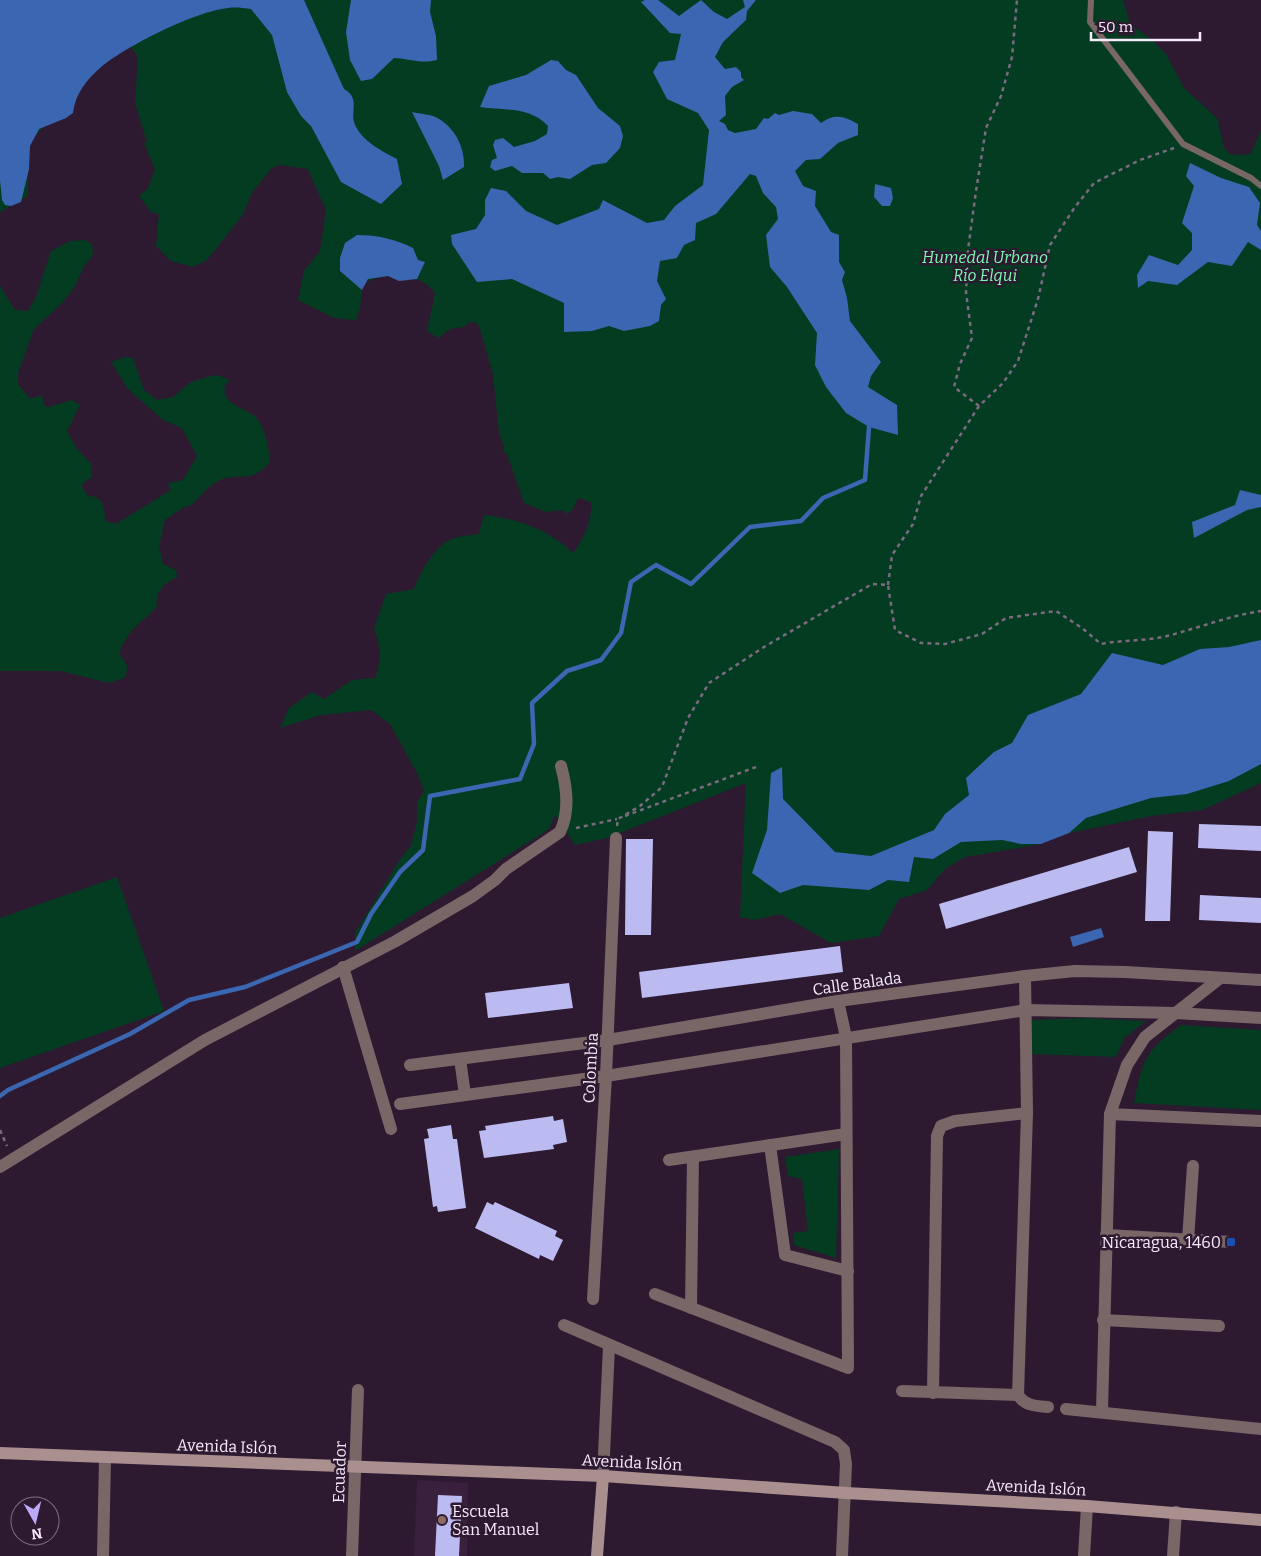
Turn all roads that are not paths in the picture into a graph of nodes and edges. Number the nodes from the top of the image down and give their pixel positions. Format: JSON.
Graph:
{"nodes":[{"id":1,"x":1091,"y":0,"type":"edge"},
{"id":2,"x":1261,"y":186,"type":"edge"},
{"id":3,"x":561,"y":766,"type":"dead end"},
{"id":4,"x":616,"y":838,"type":"road end"},
{"id":5,"x":343,"y":968,"type":"junction"},
{"id":6,"x":1025,"y":976,"type":"junction"},
{"id":7,"x":1219,"y":979,"type":"junction"},
{"id":8,"x":1261,"y":980,"type":"edge"},
{"id":9,"x":838,"y":1001,"type":"junction"},
{"id":10,"x":1026,"y":1010,"type":"junction"},
{"id":11,"x":1176,"y":1013,"type":"junction"},
{"id":12,"x":1261,"y":1018,"type":"edge"},
{"id":13,"x":846,"y":1037,"type":"junction"},
{"id":14,"x":608,"y":1040,"type":"junction"},
{"id":15,"x":460,"y":1058,"type":"junction"},
{"id":16,"x":410,"y":1065,"type":"dead end"},
{"id":17,"x":606,"y":1076,"type":"junction"},
{"id":18,"x":465,"y":1096,"type":"junction"},
{"id":19,"x":400,"y":1104,"type":"dead end"},
{"id":20,"x":1027,"y":1113,"type":"junction"},
{"id":21,"x":1110,"y":1114,"type":"junction"},
{"id":22,"x":1261,"y":1121,"type":"edge"},
{"id":23,"x":391,"y":1129,"type":"dead end"},
{"id":24,"x":846,"y":1134,"type":"junction"},
{"id":25,"x":770,"y":1145,"type":"junction"},
{"id":26,"x":693,"y":1157,"type":"junction"},
{"id":27,"x":669,"y":1160,"type":"dead end"},
{"id":28,"x":1192,"y":1166,"type":"dead end"},
{"id":29,"x":0,"y":1167,"type":"edge"},
{"id":30,"x":1106,"y":1235,"type":"junction"},
{"id":31,"x":1188,"y":1240,"type":"junction"},
{"id":32,"x":1231,"y":1242,"type":"dead end"},
{"id":33,"x":848,"y":1272,"type":"junction"},
{"id":34,"x":655,"y":1294,"type":"dead end"},
{"id":35,"x":593,"y":1299,"type":"dead end"},
{"id":36,"x":692,"y":1308,"type":"junction"},
{"id":37,"x":1103,"y":1320,"type":"junction"},
{"id":38,"x":564,"y":1325,"type":"dead end"},
{"id":39,"x":1219,"y":1326,"type":"dead end"},
{"id":40,"x":609,"y":1346,"type":"junction"},
{"id":41,"x":358,"y":1390,"type":"dead end"},
{"id":42,"x":902,"y":1390,"type":"dead end"},
{"id":43,"x":933,"y":1392,"type":"junction"},
{"id":44,"x":1018,"y":1395,"type":"junction"},
{"id":45,"x":1048,"y":1407,"type":"dead end"},
{"id":46,"x":1066,"y":1409,"type":"dead end"},
{"id":47,"x":1102,"y":1411,"type":"junction"},
{"id":48,"x":1261,"y":1429,"type":"edge"},
{"id":49,"x":0,"y":1453,"type":"edge"},
{"id":50,"x":105,"y":1459,"type":"junction"},
{"id":51,"x":356,"y":1466,"type":"junction"},
{"id":52,"x":603,"y":1476,"type":"junction"},
{"id":53,"x":846,"y":1493,"type":"junction"},
{"id":54,"x":1087,"y":1506,"type":"junction"},
{"id":55,"x":1176,"y":1512,"type":"junction"},
{"id":56,"x":1261,"y":1520,"type":"edge"},
{"id":57,"x":102,"y":1556,"type":"edge"},
{"id":58,"x":352,"y":1556,"type":"edge"},
{"id":59,"x":597,"y":1556,"type":"edge"},
{"id":60,"x":842,"y":1556,"type":"edge"},
{"id":61,"x":1084,"y":1556,"type":"edge"},
{"id":62,"x":1173,"y":1556,"type":"edge"}],
"edges":[{"from":1,"to":2,"type":"lane"},
{"from":3,"to":5,"type":"street"},
{"from":4,"to":14,"type":"street","name":"Colombia"},
{"from":5,"to":23,"type":"street"},
{"from":5,"to":29,"type":"street"},
{"from":6,"to":7,"type":"street","name":"Calle Balada"},
{"from":6,"to":9,"type":"street","name":"Calle Balada"},
{"from":6,"to":10,"type":"street"},
{"from":7,"to":8,"type":"street","name":"Calle Balada"},
{"from":7,"to":11,"type":"street"},
{"from":9,"to":13,"type":"street"},
{"from":9,"to":14,"type":"street","name":"Calle Balada"},
{"from":10,"to":11,"type":"street"},
{"from":10,"to":13,"type":"street"},
{"from":10,"to":20,"type":"street"},
{"from":11,"to":12,"type":"street"},
{"from":11,"to":21,"type":"street"},
{"from":13,"to":17,"type":"street"},
{"from":13,"to":24,"type":"street"},
{"from":14,"to":15,"type":"street","name":"Calle Balada"},
{"from":14,"to":17,"type":"street","name":"Colombia"},
{"from":15,"to":16,"type":"street","name":"Calle Balada"},
{"from":15,"to":18,"type":"street"},
{"from":17,"to":18,"type":"street"},
{"from":17,"to":35,"type":"street","name":"Colombia"},
{"from":18,"to":19,"type":"street"},
{"from":20,"to":43,"type":"street"},
{"from":20,"to":44,"type":"street"},
{"from":21,"to":22,"type":"street"},
{"from":21,"to":30,"type":"street"},
{"from":24,"to":25,"type":"street"},
{"from":24,"to":33,"type":"street"},
{"from":25,"to":26,"type":"street"},
{"from":25,"to":33,"type":"street"},
{"from":26,"to":27,"type":"street"},
{"from":26,"to":36,"type":"street"},
{"from":28,"to":31,"type":"street"},
{"from":30,"to":31,"type":"street"},
{"from":30,"to":37,"type":"street"},
{"from":31,"to":32,"type":"street"},
{"from":33,"to":36,"type":"street"},
{"from":34,"to":36,"type":"street"},
{"from":37,"to":39,"type":"street"},
{"from":37,"to":47,"type":"street"},
{"from":38,"to":40,"type":"street"},
{"from":40,"to":52,"type":"street"},
{"from":40,"to":53,"type":"street"},
{"from":41,"to":51,"type":"street","name":"Ecuador"},
{"from":42,"to":43,"type":"street"},
{"from":43,"to":44,"type":"street"},
{"from":44,"to":45,"type":"street"},
{"from":46,"to":47,"type":"street"},
{"from":47,"to":48,"type":"street"},
{"from":49,"to":50,"type":"main road","name":"Avenida Islón"},
{"from":50,"to":51,"type":"main road","name":"Avenida Islón"},
{"from":50,"to":57,"type":"street"},
{"from":51,"to":52,"type":"main road","name":"Avenida Islón"},
{"from":51,"to":58,"type":"street","name":"Ecuador"},
{"from":52,"to":53,"type":"main road","name":"Avenida Islón"},
{"from":52,"to":59,"type":"main road"},
{"from":53,"to":54,"type":"main road","name":"Avenida Islón"},
{"from":53,"to":60,"type":"street"},
{"from":54,"to":55,"type":"main road","name":"Avenida Islón"},
{"from":54,"to":61,"type":"street"},
{"from":55,"to":56,"type":"main road","name":"Avenida Islón"},
{"from":55,"to":62,"type":"street"}]}
